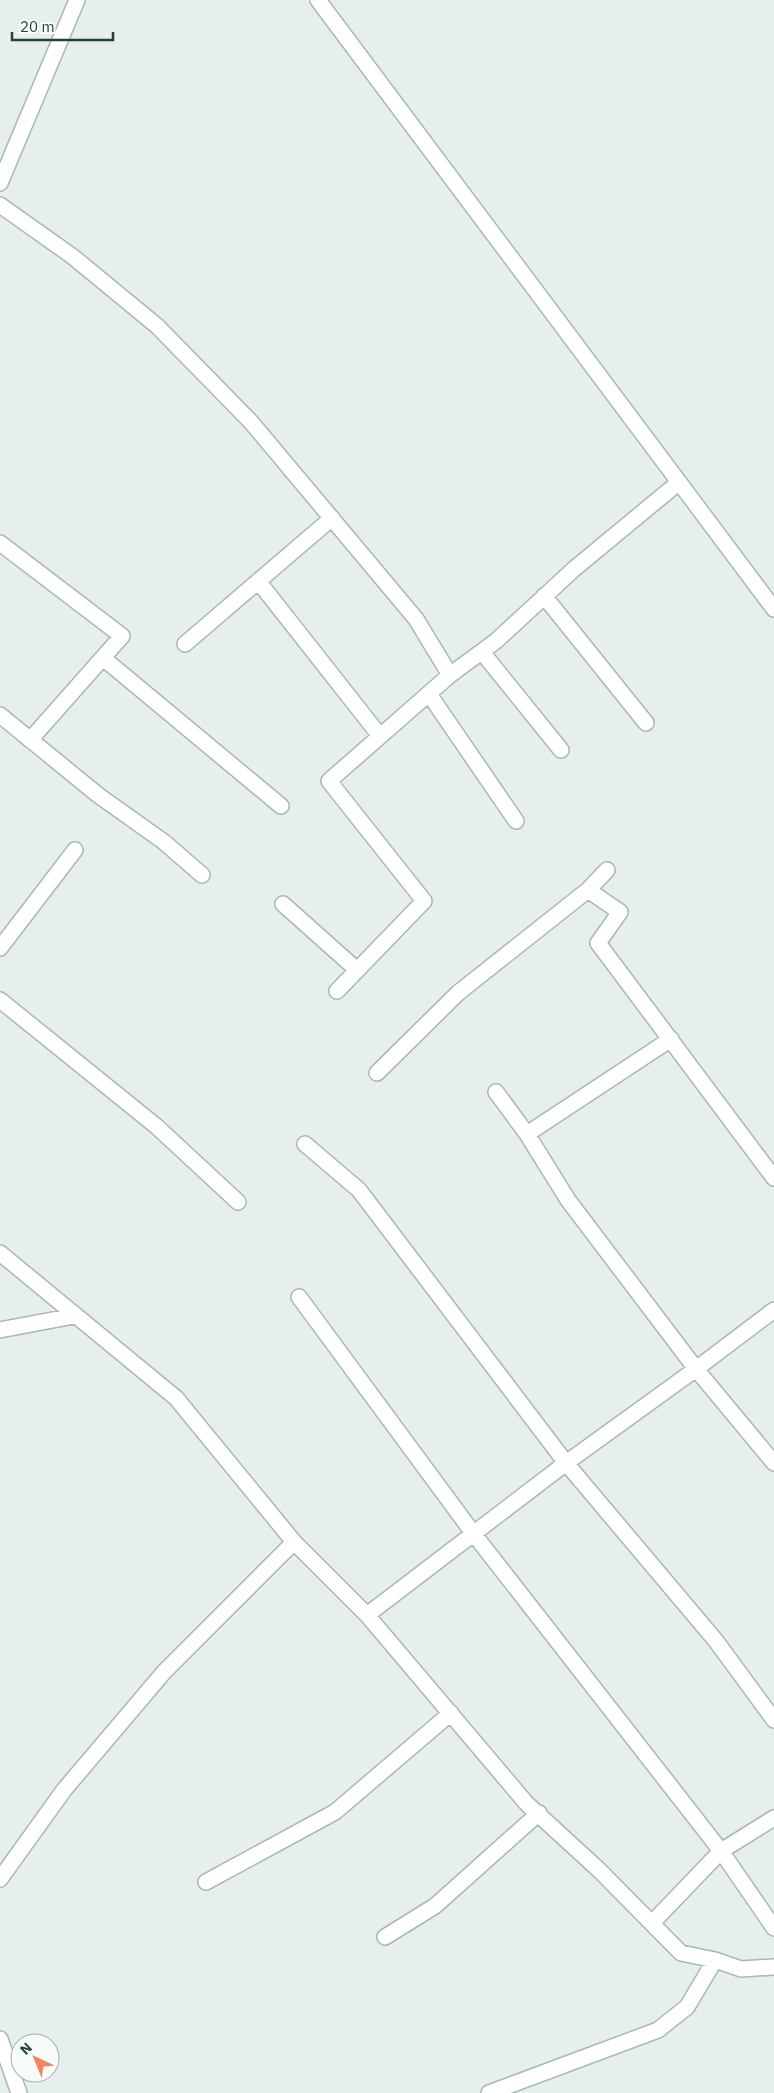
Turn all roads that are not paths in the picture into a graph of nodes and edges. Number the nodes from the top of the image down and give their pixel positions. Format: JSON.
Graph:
{"nodes":[{"id":1,"x":77,"y":0,"type":"edge"},
{"id":2,"x":318,"y":0,"type":"edge"},
{"id":3,"x":0,"y":183,"type":"edge"},
{"id":4,"x":0,"y":205,"type":"edge"},
{"id":5,"x":678,"y":482,"type":"junction"},
{"id":6,"x":332,"y":518,"type":"junction"},
{"id":7,"x":0,"y":543,"type":"edge"},
{"id":8,"x":258,"y":581,"type":"junction"},
{"id":9,"x":544,"y":596,"type":"junction"},
{"id":10,"x":774,"y":609,"type":"edge"},
{"id":11,"x":185,"y":644,"type":"dead end"},
{"id":12,"x":482,"y":652,"type":"junction"},
{"id":13,"x":103,"y":658,"type":"junction"},
{"id":14,"x":450,"y":675,"type":"junction"},
{"id":15,"x":428,"y":694,"type":"junction"},
{"id":16,"x":0,"y":715,"type":"edge"},
{"id":17,"x":646,"y":723,"type":"dead end"},
{"id":18,"x":380,"y":736,"type":"junction"},
{"id":19,"x":30,"y":740,"type":"junction"},
{"id":20,"x":561,"y":750,"type":"dead end"},
{"id":21,"x":280,"y":806,"type":"dead end"},
{"id":22,"x":516,"y":821,"type":"dead end"},
{"id":23,"x":75,"y":850,"type":"dead end"},
{"id":24,"x":607,"y":870,"type":"dead end"},
{"id":25,"x":202,"y":875,"type":"dead end"},
{"id":26,"x":588,"y":890,"type":"junction"},
{"id":27,"x":284,"y":904,"type":"dead end"},
{"id":28,"x":0,"y":948,"type":"edge"},
{"id":29,"x":357,"y":970,"type":"junction"},
{"id":30,"x":337,"y":991,"type":"dead end"},
{"id":31,"x":0,"y":1000,"type":"edge"},
{"id":32,"x":671,"y":1039,"type":"junction"},
{"id":33,"x":377,"y":1072,"type":"dead end"},
{"id":34,"x":496,"y":1092,"type":"dead end"},
{"id":35,"x":527,"y":1134,"type":"junction"},
{"id":36,"x":304,"y":1144,"type":"dead end"},
{"id":37,"x":774,"y":1178,"type":"edge"},
{"id":38,"x":238,"y":1202,"type":"dead end"},
{"id":39,"x":0,"y":1254,"type":"edge"},
{"id":40,"x":299,"y":1296,"type":"dead end"},
{"id":41,"x":774,"y":1310,"type":"edge"},
{"id":42,"x":74,"y":1316,"type":"junction"},
{"id":43,"x":0,"y":1330,"type":"edge"},
{"id":44,"x":696,"y":1369,"type":"junction"},
{"id":45,"x":774,"y":1462,"type":"edge"},
{"id":46,"x":566,"y":1463,"type":"junction"},
{"id":47,"x":473,"y":1533,"type":"junction"},
{"id":48,"x":294,"y":1542,"type":"junction"},
{"id":49,"x":367,"y":1615,"type":"junction"},
{"id":50,"x":451,"y":1713,"type":"junction"},
{"id":51,"x":774,"y":1720,"type":"edge"},
{"id":52,"x":540,"y":1813,"type":"junction"},
{"id":53,"x":774,"y":1818,"type":"edge"},
{"id":54,"x":721,"y":1851,"type":"junction"},
{"id":55,"x":0,"y":1879,"type":"edge"},
{"id":56,"x":206,"y":1882,"type":"dead end"},
{"id":57,"x":652,"y":1923,"type":"junction"},
{"id":58,"x":774,"y":1928,"type":"edge"},
{"id":59,"x":385,"y":1937,"type":"dead end"},
{"id":60,"x":715,"y":1960,"type":"junction"},
{"id":61,"x":774,"y":1967,"type":"edge"},
{"id":62,"x":0,"y":2039,"type":"edge"},
{"id":63,"x":19,"y":2093,"type":"edge"},
{"id":64,"x":489,"y":2093,"type":"edge"}],
"edges":[{"from":1,"to":3,"type":"street"},
{"from":2,"to":5,"type":"street"},
{"from":4,"to":6,"type":"street"},
{"from":5,"to":9,"type":"street"},
{"from":5,"to":10,"type":"street"},
{"from":6,"to":8,"type":"street"},
{"from":6,"to":14,"type":"street"},
{"from":7,"to":13,"type":"street"},
{"from":8,"to":11,"type":"street"},
{"from":8,"to":18,"type":"street"},
{"from":9,"to":12,"type":"street"},
{"from":9,"to":17,"type":"street"},
{"from":12,"to":14,"type":"street"},
{"from":12,"to":20,"type":"street"},
{"from":13,"to":19,"type":"street"},
{"from":13,"to":21,"type":"street"},
{"from":14,"to":15,"type":"street"},
{"from":15,"to":18,"type":"street"},
{"from":15,"to":22,"type":"street"},
{"from":16,"to":19,"type":"street"},
{"from":18,"to":29,"type":"street"},
{"from":19,"to":25,"type":"street"},
{"from":23,"to":28,"type":"street"},
{"from":24,"to":26,"type":"street"},
{"from":26,"to":32,"type":"street"},
{"from":26,"to":33,"type":"street"},
{"from":27,"to":29,"type":"street"},
{"from":29,"to":30,"type":"street"},
{"from":31,"to":38,"type":"street"},
{"from":32,"to":35,"type":"street"},
{"from":32,"to":37,"type":"street"},
{"from":34,"to":35,"type":"street"},
{"from":35,"to":44,"type":"street"},
{"from":36,"to":46,"type":"street"},
{"from":39,"to":42,"type":"street"},
{"from":40,"to":47,"type":"street"},
{"from":41,"to":44,"type":"street"},
{"from":42,"to":43,"type":"street"},
{"from":42,"to":48,"type":"street"},
{"from":44,"to":45,"type":"street"},
{"from":44,"to":46,"type":"street"},
{"from":46,"to":47,"type":"street"},
{"from":46,"to":51,"type":"street"},
{"from":47,"to":49,"type":"street"},
{"from":47,"to":54,"type":"street"},
{"from":48,"to":49,"type":"street"},
{"from":48,"to":55,"type":"street"},
{"from":49,"to":50,"type":"street"},
{"from":50,"to":52,"type":"street"},
{"from":50,"to":56,"type":"street"},
{"from":52,"to":57,"type":"street"},
{"from":52,"to":59,"type":"street"},
{"from":53,"to":54,"type":"street"},
{"from":54,"to":57,"type":"street"},
{"from":54,"to":58,"type":"street"},
{"from":57,"to":60,"type":"street"},
{"from":60,"to":61,"type":"street"},
{"from":60,"to":64,"type":"street"},
{"from":62,"to":63,"type":"street"}]}
